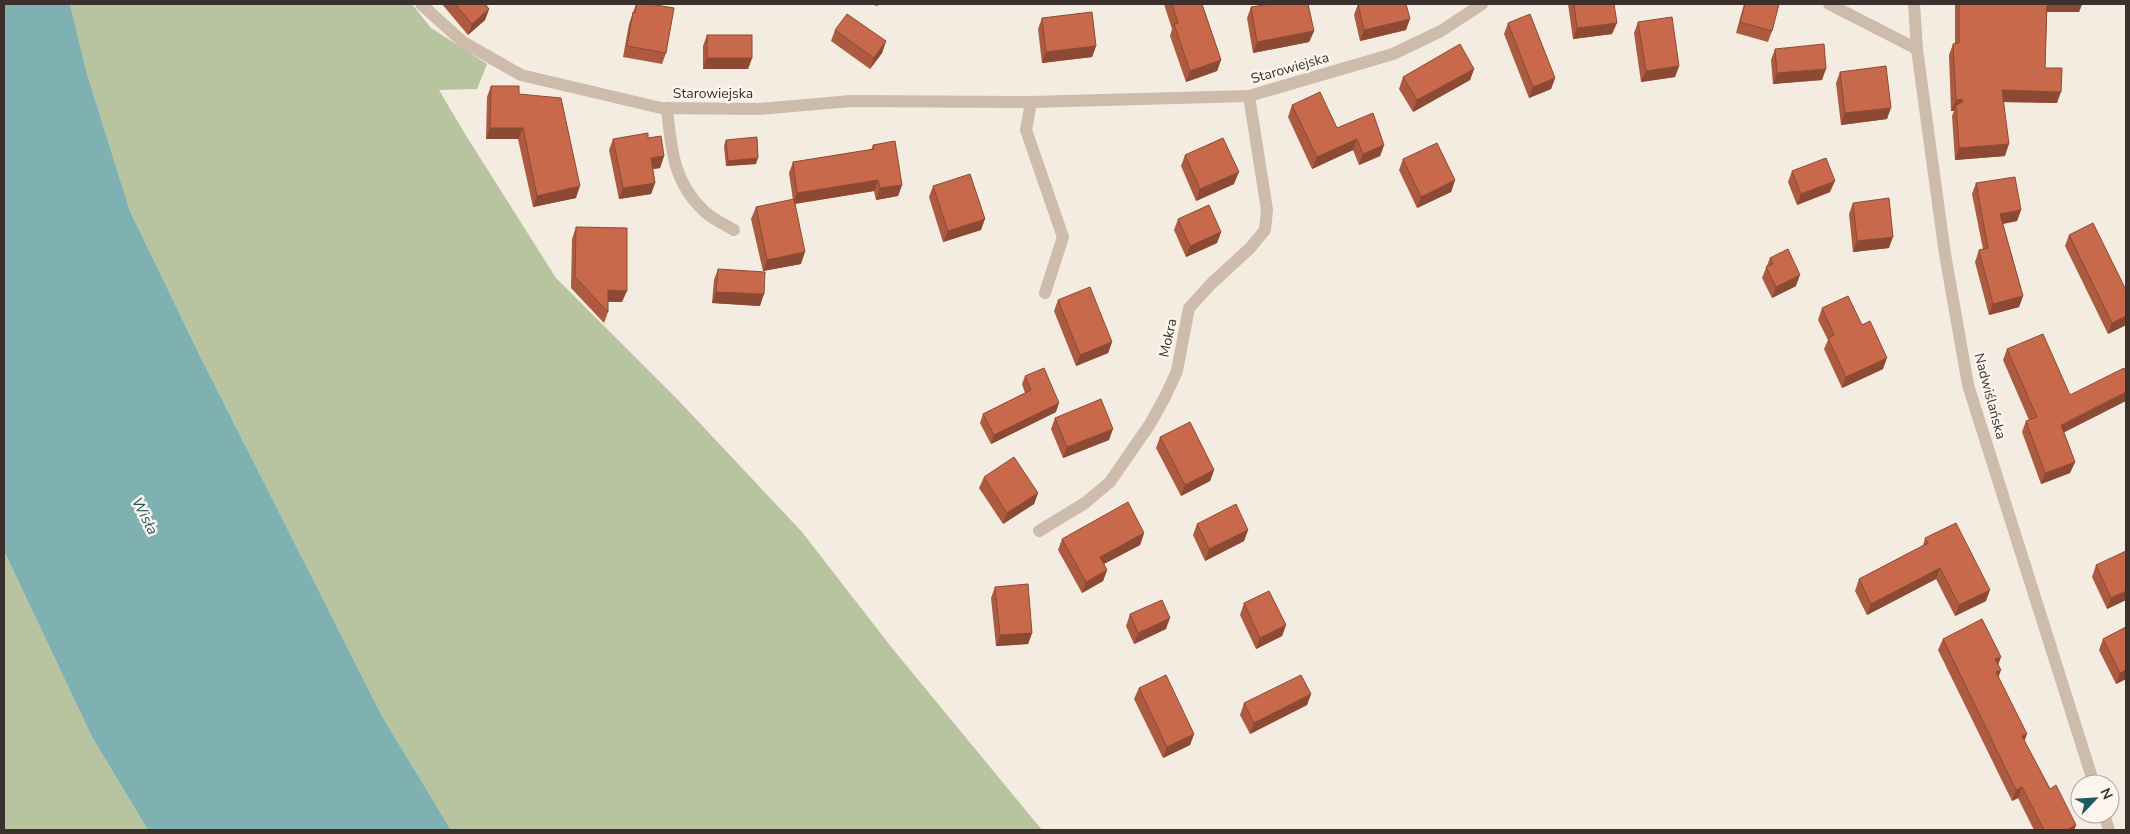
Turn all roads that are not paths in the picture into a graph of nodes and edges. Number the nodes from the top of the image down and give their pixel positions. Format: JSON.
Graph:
{"nodes":[{"id":1,"x":421,"y":4,"type":"edge"},
{"id":2,"x":1482,"y":4,"type":"edge"},
{"id":3,"x":1829,"y":4,"type":"edge"},
{"id":4,"x":1914,"y":4,"type":"edge"},
{"id":5,"x":1917,"y":48,"type":"junction"},
{"id":6,"x":1249,"y":96,"type":"junction"},
{"id":7,"x":1031,"y":102,"type":"junction"},
{"id":8,"x":667,"y":108,"type":"junction"},
{"id":9,"x":734,"y":230,"type":"dead end"},
{"id":10,"x":1045,"y":293,"type":"dead end"},
{"id":11,"x":1039,"y":531,"type":"dead end"},
{"id":12,"x":2091,"y":774,"type":"edge"}],
"edges":[{"from":1,"to":8,"type":"street","name":"Starowiejska"},
{"from":2,"to":6,"type":"street","name":"Starowiejska"},
{"from":3,"to":5,"type":"street"},
{"from":4,"to":5,"type":"street","name":"Nadwiślańska"},
{"from":5,"to":12,"type":"street","name":"Nadwiślańska"},
{"from":6,"to":7,"type":"street","name":"Starowiejska"},
{"from":6,"to":11,"type":"street","name":"Mokra"},
{"from":7,"to":8,"type":"street","name":"Starowiejska"},
{"from":7,"to":10,"type":"street"},
{"from":8,"to":9,"type":"street"}]}
